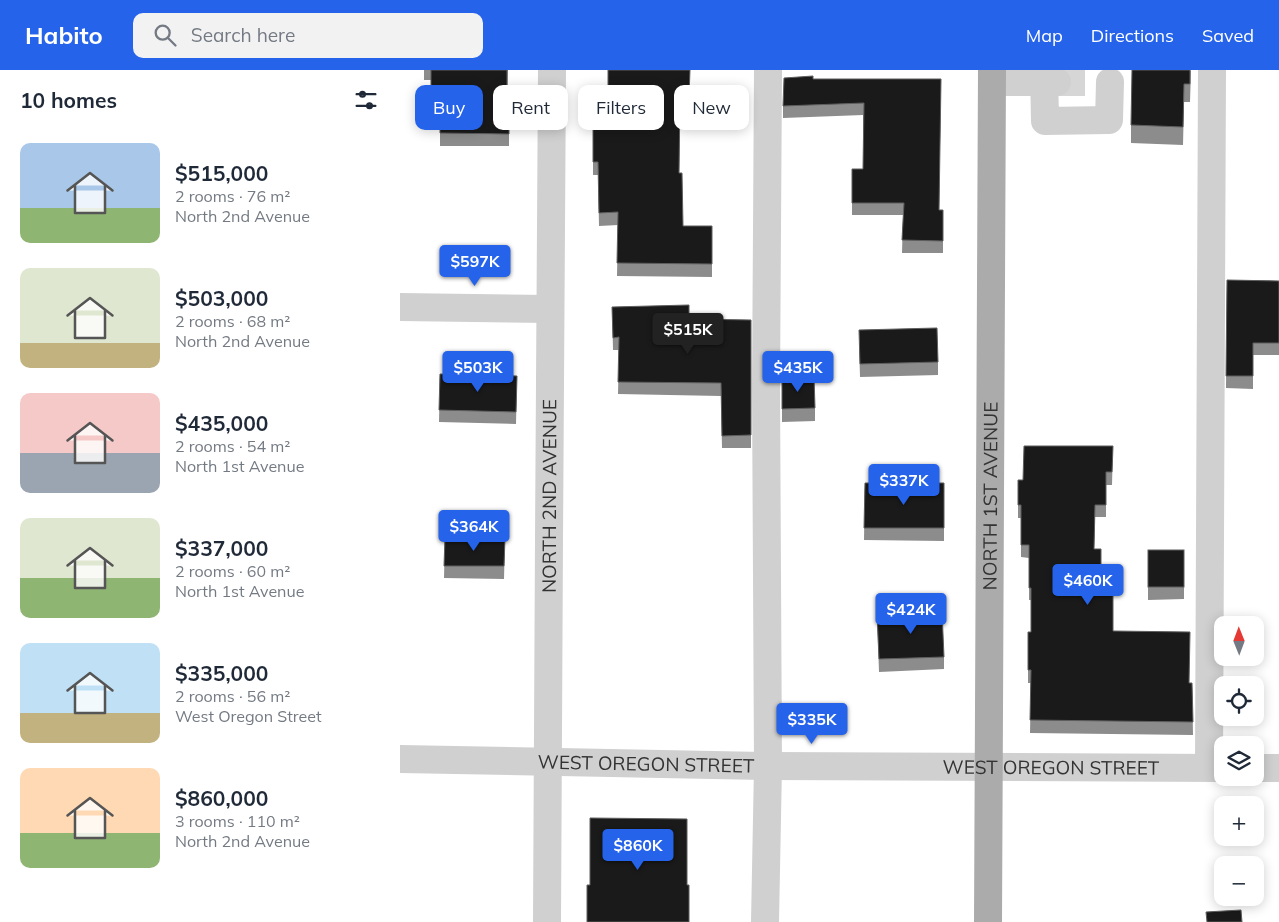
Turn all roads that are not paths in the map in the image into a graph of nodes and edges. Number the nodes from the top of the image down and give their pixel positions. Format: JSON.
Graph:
{"nodes":[{"id":1,"x":552,"y":70,"type":"edge"},
{"id":2,"x":768,"y":70,"type":"edge"},
{"id":3,"x":1212,"y":70,"type":"edge"},
{"id":4,"x":992,"y":76,"type":"edge"},
{"id":5,"x":1048,"y":78,"type":"edge"},
{"id":6,"x":1103,"y":78,"type":"edge"},
{"id":7,"x":400,"y":307,"type":"edge"},
{"id":8,"x":549,"y":309,"type":"junction"},
{"id":9,"x":1216,"y":736,"type":"edge"},
{"id":10,"x":400,"y":758,"type":"edge"},
{"id":11,"x":549,"y":762,"type":"junction"},
{"id":12,"x":768,"y":766,"type":"junction"},
{"id":13,"x":988,"y":766,"type":"junction"},
{"id":14,"x":1214,"y":768,"type":"edge"},
{"id":15,"x":1264,"y":768,"type":"edge"},
{"id":16,"x":1279,"y":768,"type":"edge"},
{"id":17,"x":548,"y":922,"type":"edge"},
{"id":18,"x":765,"y":922,"type":"edge"},
{"id":19,"x":988,"y":922,"type":"edge"}],
"edges":[{"from":1,"to":8,"type":"street","name":"NORTH 2ND AVENUE"},
{"from":2,"to":12,"type":"street"},
{"from":3,"to":9,"type":"street"},
{"from":4,"to":5,"type":"street"},
{"from":4,"to":13,"type":"main road","name":"NORTH 1ST AVENUE"},
{"from":5,"to":6,"type":"street"},
{"from":7,"to":8,"type":"street"},
{"from":8,"to":11,"type":"street","name":"NORTH 2ND AVENUE"},
{"from":10,"to":11,"type":"street","name":"WEST OREGON STREET"},
{"from":11,"to":12,"type":"street","name":"WEST OREGON STREET"},
{"from":11,"to":17,"type":"street","name":"NORTH 2ND AVENUE"},
{"from":12,"to":13,"type":"street","name":"WEST OREGON STREET"},
{"from":12,"to":18,"type":"street"},
{"from":13,"to":14,"type":"street","name":"WEST OREGON STREET"},
{"from":13,"to":19,"type":"main road","name":"NORTH 1ST AVENUE"},
{"from":15,"to":16,"type":"street"}]}
